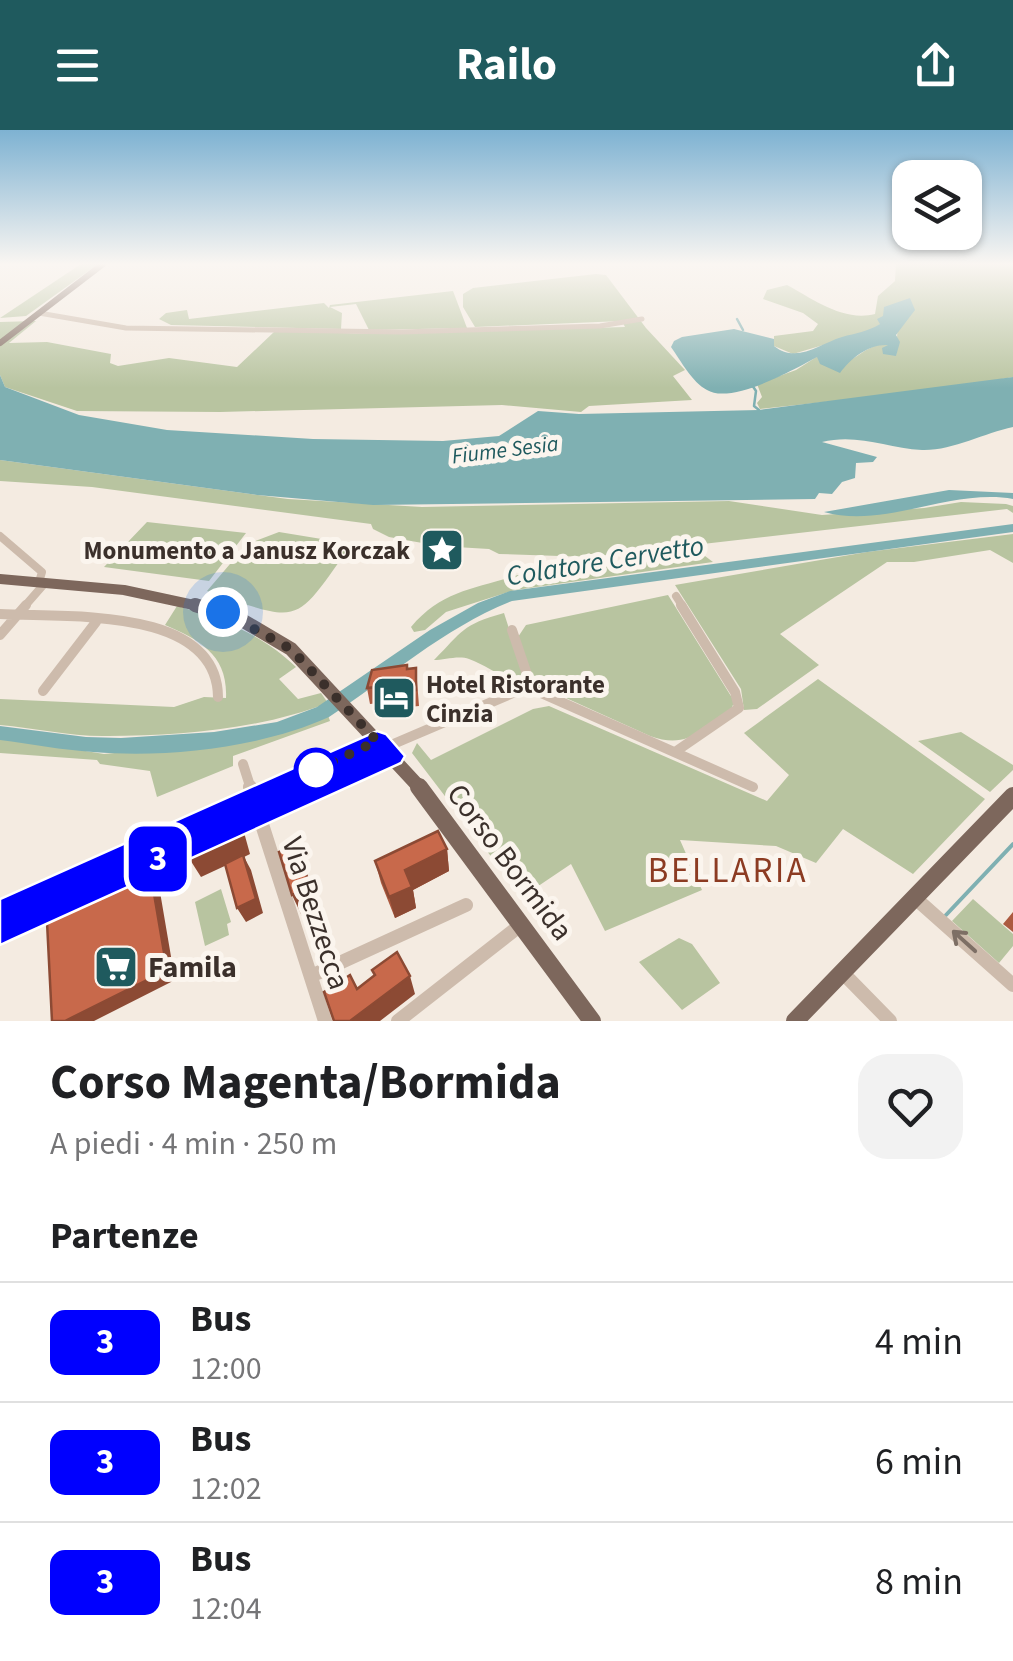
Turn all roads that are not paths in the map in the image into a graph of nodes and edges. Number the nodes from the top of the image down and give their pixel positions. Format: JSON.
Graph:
{"nodes":[{"id":1,"x":48,"y":306,"type":"edge"},
{"id":2,"x":39,"y":312,"type":"junction"},
{"id":3,"x":642,"y":319,"type":"dead end"},
{"id":4,"x":0,"y":343,"type":"edge"},
{"id":5,"x":0,"y":536,"type":"edge"},
{"id":6,"x":0,"y":580,"type":"edge"},
{"id":7,"x":42,"y":583,"type":"junction"},
{"id":8,"x":676,"y":596,"type":"dead end"},
{"id":9,"x":0,"y":614,"type":"edge"},
{"id":10,"x":17,"y":616,"type":"junction"},
{"id":11,"x":96,"y":622,"type":"junction"},
{"id":12,"x":512,"y":630,"type":"dead end"},
{"id":13,"x":0,"y":635,"type":"edge"},
{"id":14,"x":532,"y":689,"type":"junction"},
{"id":15,"x":43,"y":691,"type":"dead end"},
{"id":16,"x":218,"y":698,"type":"dead end"},
{"id":17,"x":385,"y":748,"type":"junction"},
{"id":18,"x":675,"y":752,"type":"junction"},
{"id":19,"x":243,"y":764,"type":"dead end"},
{"id":20,"x":753,"y":787,"type":"dead end"},
{"id":21,"x":1009,"y":806,"type":"edge"},
{"id":22,"x":255,"y":807,"type":"junction"},
{"id":23,"x":222,"y":830,"type":"edge"},
{"id":24,"x":205,"y":838,"type":"edge"},
{"id":25,"x":914,"y":898,"type":"junction"},
{"id":26,"x":466,"y":906,"type":"dead end"},
{"id":27,"x":0,"y":909,"type":"edge"},
{"id":28,"x":522,"y":924,"type":"junction"},
{"id":29,"x":0,"y":929,"type":"edge"},
{"id":30,"x":842,"y":972,"type":"junction"},
{"id":31,"x":312,"y":976,"type":"junction"},
{"id":32,"x":1013,"y":986,"type":"edge"},
{"id":33,"x":583,"y":1017,"type":"edge"},
{"id":34,"x":325,"y":1021,"type":"edge"},
{"id":35,"x":398,"y":1021,"type":"edge"},
{"id":36,"x":796,"y":1021,"type":"edge"},
{"id":37,"x":890,"y":1021,"type":"edge"}],
"edges":[{"from":1,"to":2,"type":"main road"},
{"from":2,"to":3,"type":"street"},
{"from":2,"to":4,"type":"main road"},
{"from":5,"to":7,"type":"street"},
{"from":6,"to":7,"type":"main road","name":"Corso Bormida"},
{"from":7,"to":10,"type":"street"},
{"from":7,"to":17,"type":"main road","name":"Corso Bormida"},
{"from":8,"to":18,"type":"street"},
{"from":9,"to":10,"type":"street"},
{"from":10,"to":11,"type":"street"},
{"from":10,"to":13,"type":"street"},
{"from":11,"to":15,"type":"street"},
{"from":11,"to":16,"type":"street"},
{"from":12,"to":14,"type":"street"},
{"from":14,"to":17,"type":"street"},
{"from":14,"to":18,"type":"street"},
{"from":17,"to":22,"type":"street"},
{"from":17,"to":22,"type":"street"},
{"from":17,"to":28,"type":"main road","name":"Corso Bormida"},
{"from":18,"to":20,"type":"street"},
{"from":19,"to":22,"type":"street","name":"Via Bezzecca"},
{"from":21,"to":25,"type":"main road"},
{"from":22,"to":23,"type":"street"},
{"from":22,"to":27,"type":"street"},
{"from":22,"to":31,"type":"street","name":"Via Bezzecca"},
{"from":24,"to":29,"type":"street"},
{"from":25,"to":30,"type":"main road"},
{"from":32,"to":25,"type":"street","one_way":true},
{"from":26,"to":31,"type":"street"},
{"from":28,"to":33,"type":"main road","name":"Corso Bormida"},
{"from":28,"to":35,"type":"street"},
{"from":30,"to":36,"type":"main road"},
{"from":30,"to":37,"type":"street"},
{"from":31,"to":34,"type":"street","name":"Via Bezzecca"}]}
